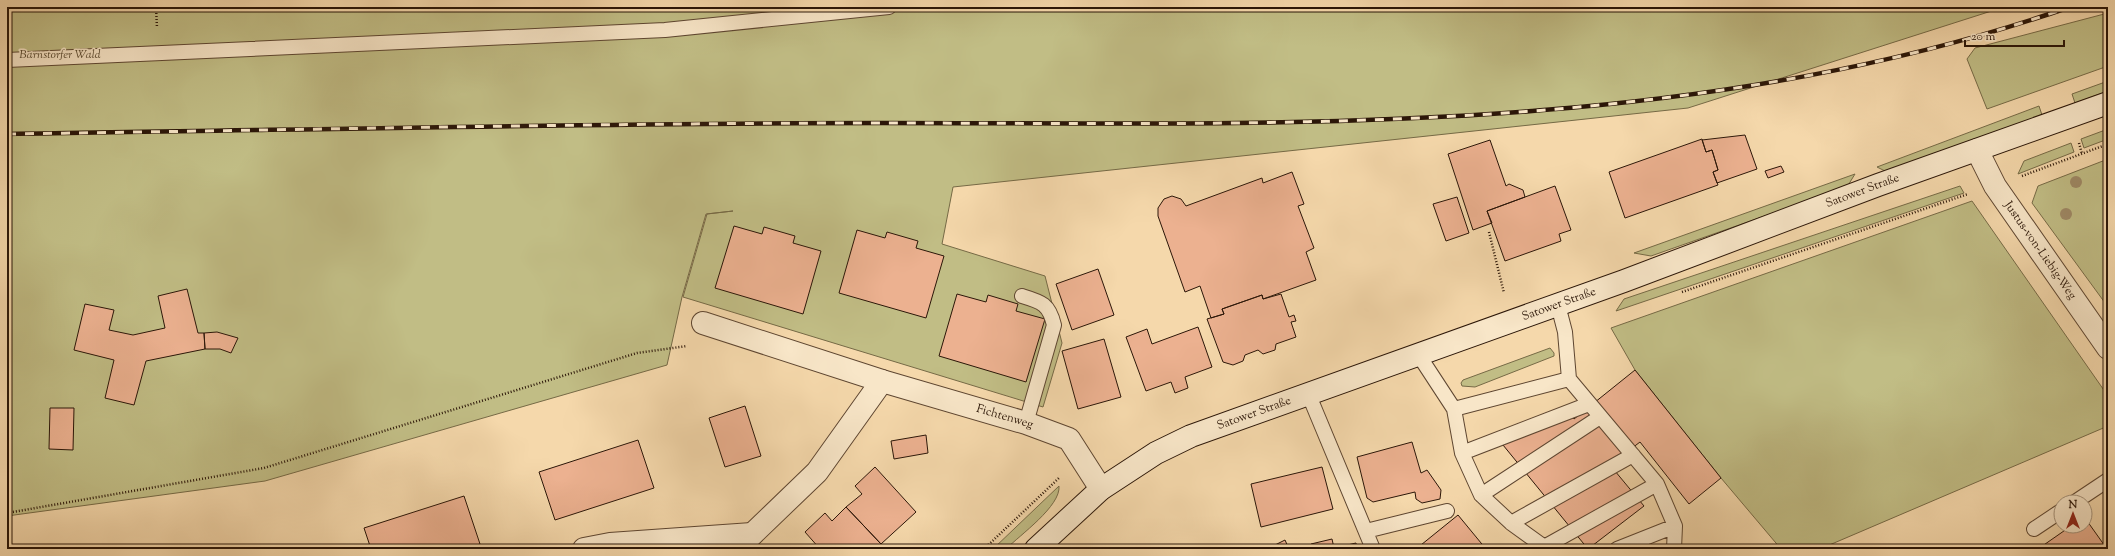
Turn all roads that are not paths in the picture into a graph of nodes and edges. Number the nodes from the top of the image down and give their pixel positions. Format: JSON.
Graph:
{"nodes":[{"id":1,"x":889,"y":7,"type":"edge"},
{"id":2,"x":7,"y":60,"type":"edge"},
{"id":3,"x":2108,"y":103,"type":"edge"},
{"id":4,"x":1977,"y":150,"type":"junction"},
{"id":5,"x":1022,"y":296,"type":"dead end"},
{"id":6,"x":1558,"y":305,"type":"junction"},
{"id":7,"x":702,"y":323,"type":"dead end"},
{"id":8,"x":2108,"y":348,"type":"edge"},
{"id":9,"x":1418,"y":354,"type":"junction"},
{"id":10,"x":1569,"y":379,"type":"junction"},
{"id":11,"x":882,"y":381,"type":"junction"},
{"id":12,"x":1308,"y":393,"type":"junction"},
{"id":13,"x":1589,"y":404,"type":"junction"},
{"id":14,"x":1454,"y":409,"type":"junction"},
{"id":15,"x":1600,"y":417,"type":"junction"},
{"id":16,"x":1026,"y":422,"type":"junction"},
{"id":17,"x":1462,"y":453,"type":"junction"},
{"id":18,"x":1632,"y":455,"type":"junction"},
{"id":19,"x":2108,"y":480,"type":"edge"},
{"id":20,"x":1657,"y":484,"type":"junction"},
{"id":21,"x":1101,"y":489,"type":"junction"},
{"id":22,"x":2087,"y":494,"type":"edge"},
{"id":23,"x":1482,"y":495,"type":"junction"},
{"id":24,"x":1447,"y":511,"type":"dead end"},
{"id":25,"x":2053,"y":517,"type":"edge"},
{"id":26,"x":1511,"y":523,"type":"junction"},
{"id":27,"x":1675,"y":526,"type":"junction"},
{"id":28,"x":2034,"y":530,"type":"dead end"},
{"id":29,"x":1366,"y":531,"type":"junction"},
{"id":30,"x":745,"y":541,"type":"edge"},
{"id":31,"x":1545,"y":548,"type":"edge"},
{"id":32,"x":584,"y":549,"type":"edge"},
{"id":33,"x":1036,"y":549,"type":"edge"},
{"id":34,"x":1373,"y":549,"type":"edge"},
{"id":35,"x":1618,"y":549,"type":"edge"},
{"id":36,"x":1674,"y":549,"type":"edge"}],
"edges":[{"from":1,"to":2,"type":"lane"},
{"from":3,"to":4,"type":"main road","name":"Satower Straße"},
{"from":4,"to":6,"type":"main road","name":"Satower Straße"},
{"from":4,"to":8,"type":"main road","name":"Justus-von-Liebig-Weg"},
{"from":5,"to":16,"type":"lane"},
{"from":6,"to":9,"type":"main road","name":"Satower Straße"},
{"from":6,"to":10,"type":"lane"},
{"from":7,"to":11,"type":"main road","name":"Fichtenweg"},
{"from":9,"to":12,"type":"main road","name":"Satower Straße"},
{"from":9,"to":14,"type":"lane"},
{"from":10,"to":13,"type":"lane"},
{"from":10,"to":14,"type":"lane"},
{"from":11,"to":16,"type":"main road","name":"Fichtenweg"},
{"from":11,"to":30,"type":"main road"},
{"from":12,"to":21,"type":"main road","name":"Satower Straße"},
{"from":12,"to":29,"type":"lane"},
{"from":13,"to":15,"type":"lane"},
{"from":13,"to":17,"type":"lane"},
{"from":14,"to":17,"type":"lane"},
{"from":15,"to":18,"type":"lane"},
{"from":15,"to":23,"type":"lane"},
{"from":16,"to":21,"type":"main road","name":"Fichtenweg"},
{"from":17,"to":23,"type":"lane"},
{"from":18,"to":20,"type":"lane"},
{"from":18,"to":26,"type":"lane"},
{"from":19,"to":22,"type":"lane"},
{"from":20,"to":27,"type":"lane"},
{"from":20,"to":31,"type":"lane"},
{"from":21,"to":33,"type":"main road","name":"Satower Straße"},
{"from":23,"to":26,"type":"lane"},
{"from":24,"to":29,"type":"lane"},
{"from":25,"to":28,"type":"lane"},
{"from":26,"to":31,"type":"lane"},
{"from":27,"to":35,"type":"lane"},
{"from":27,"to":36,"type":"lane"},
{"from":29,"to":34,"type":"lane"},
{"from":30,"to":32,"type":"main road"}]}
